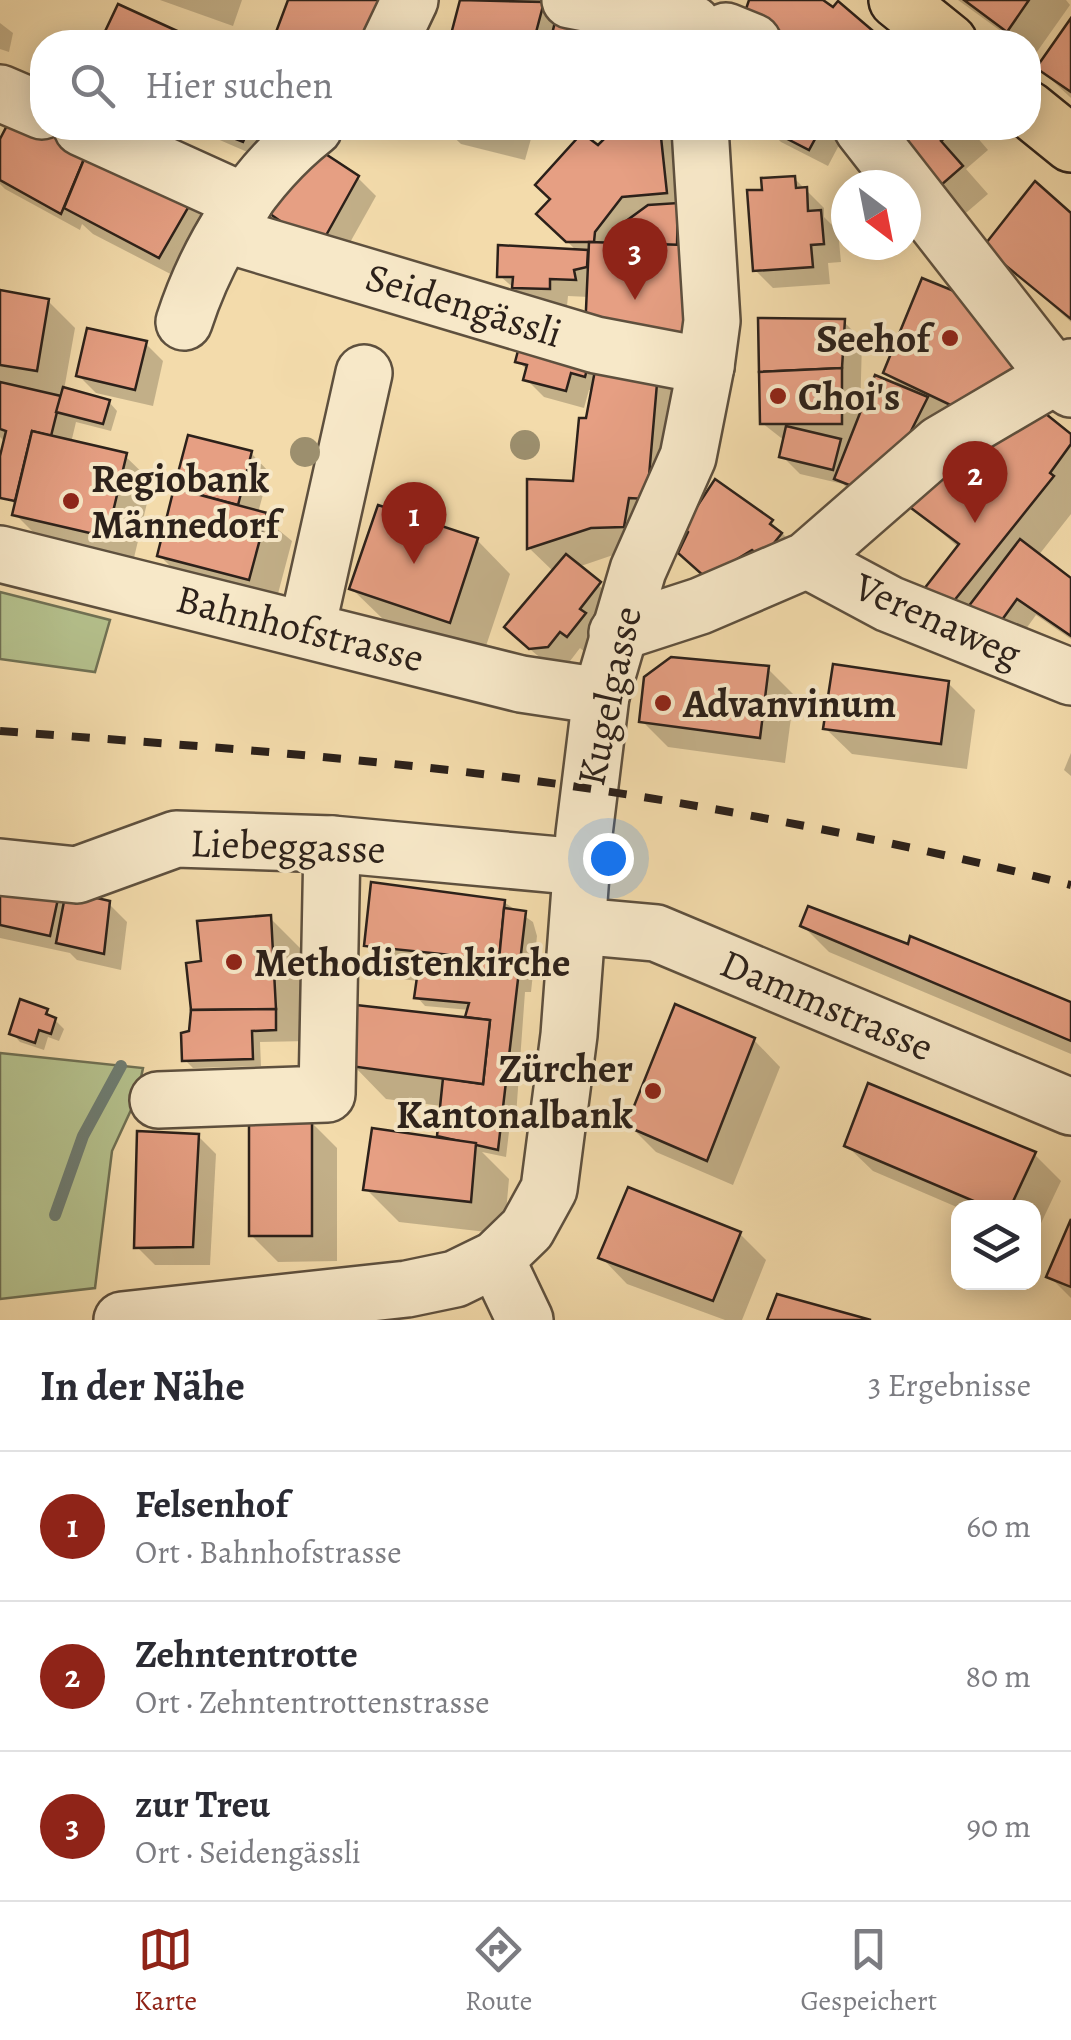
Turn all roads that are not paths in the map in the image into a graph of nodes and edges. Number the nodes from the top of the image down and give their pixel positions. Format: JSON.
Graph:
{"nodes":[{"id":1,"x":410,"y":0,"type":"edge"},
{"id":2,"x":570,"y":0,"type":"edge"},
{"id":3,"x":898,"y":0,"type":"edge"},
{"id":4,"x":719,"y":28,"type":"edge"},
{"id":5,"x":396,"y":30,"type":"edge"},
{"id":6,"x":934,"y":30,"type":"edge"},
{"id":7,"x":0,"y":93,"type":"edge"},
{"id":8,"x":30,"y":106,"type":"edge"},
{"id":9,"x":1041,"y":120,"type":"edge"},
{"id":10,"x":302,"y":140,"type":"edge"},
{"id":11,"x":701,"y":140,"type":"edge"},
{"id":12,"x":872,"y":140,"type":"edge"},
{"id":13,"x":152,"y":141,"type":"edge"},
{"id":14,"x":1071,"y":144,"type":"edge"},
{"id":15,"x":235,"y":218,"type":"junction"},
{"id":16,"x":184,"y":322,"type":"dead end"},
{"id":17,"x":706,"y":366,"type":"junction"},
{"id":18,"x":364,"y":373,"type":"dead end"},
{"id":19,"x":1066,"y":378,"type":"edge"},
{"id":20,"x":0,"y":554,"type":"edge"},
{"id":21,"x":807,"y":560,"type":"junction"},
{"id":22,"x":307,"y":628,"type":"junction"},
{"id":23,"x":617,"y":633,"type":"junction"},
{"id":24,"x":1071,"y":677,"type":"edge"},
{"id":25,"x":601,"y":696,"type":"junction"},
{"id":26,"x":332,"y":844,"type":"junction"},
{"id":27,"x":0,"y":867,"type":"edge"},
{"id":28,"x":582,"y":867,"type":"junction"},
{"id":29,"x":578,"y":926,"type":"junction"},
{"id":30,"x":158,"y":1100,"type":"dead end"},
{"id":31,"x":1071,"y":1108,"type":"edge"},
{"id":32,"x":496,"y":1258,"type":"junction"},
{"id":33,"x":122,"y":1320,"type":"edge"},
{"id":34,"x":525,"y":1320,"type":"edge"}],
"edges":[{"from":1,"to":5,"type":"street"},
{"from":2,"to":4,"type":"street"},
{"from":3,"to":6,"type":"main road"},
{"from":7,"to":8,"type":"street"},
{"from":9,"to":14,"type":"main road"},
{"from":10,"to":15,"type":"street"},
{"from":11,"to":17,"type":"street","name":"Kugelgasse"},
{"from":12,"to":19,"type":"street"},
{"from":13,"to":15,"type":"street","name":"Seidengässli"},
{"from":15,"to":16,"type":"street"},
{"from":15,"to":17,"type":"street","name":"Seidengässli"},
{"from":17,"to":23,"type":"street","name":"Kugelgasse"},
{"from":18,"to":22,"type":"street"},
{"from":19,"to":21,"type":"street"},
{"from":20,"to":22,"type":"street","name":"Bahnhofstrasse"},
{"from":21,"to":23,"type":"street"},
{"from":21,"to":24,"type":"street","name":"Verenaweg"},
{"from":22,"to":25,"type":"street","name":"Bahnhofstrasse"},
{"from":23,"to":25,"type":"street","name":"Kugelgasse"},
{"from":25,"to":28,"type":"street","name":"Kugelgasse"},
{"from":26,"to":27,"type":"street","name":"Liebeggasse"},
{"from":26,"to":28,"type":"street","name":"Liebeggasse"},
{"from":26,"to":30,"type":"street"},
{"from":28,"to":29,"type":"street","name":"Kugelgasse"},
{"from":29,"to":31,"type":"street","name":"Dammstrasse"},
{"from":29,"to":32,"type":"street","name":"Kugelgasse"},
{"from":32,"to":33,"type":"street","name":"Kugelgasse"},
{"from":32,"to":34,"type":"street"}]}
